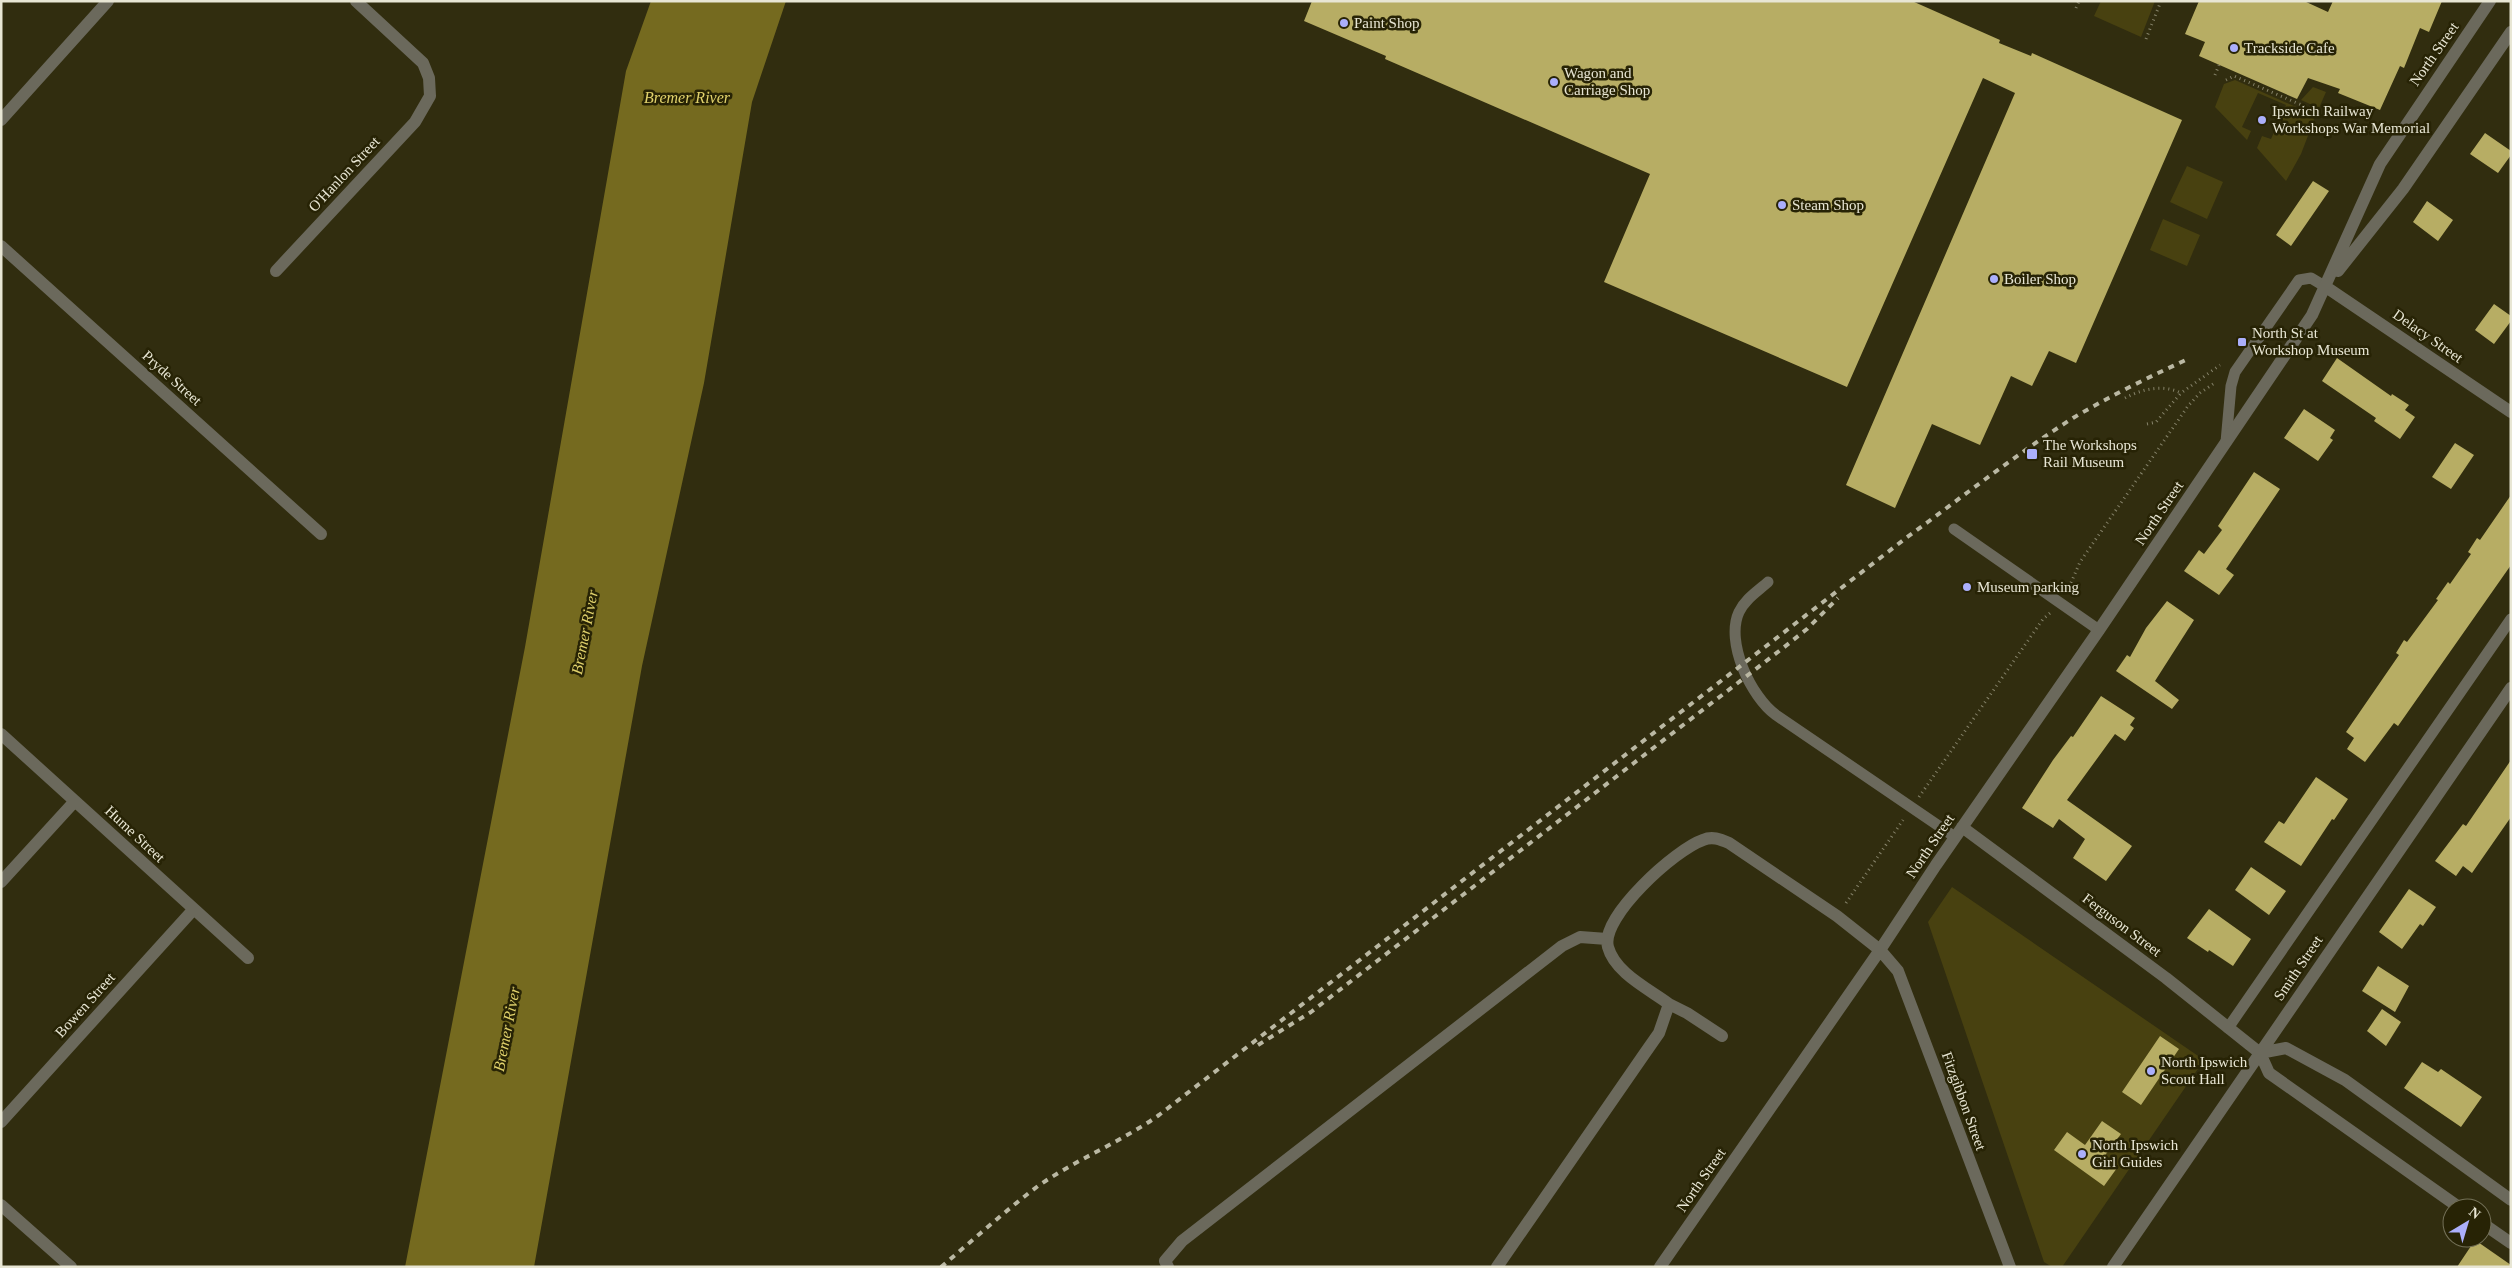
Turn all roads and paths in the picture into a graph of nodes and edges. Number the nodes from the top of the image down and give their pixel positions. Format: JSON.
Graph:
{"nodes":[{"id":1,"x":108,"y":1,"type":"edge"},
{"id":2,"x":356,"y":1,"type":"edge"},
{"id":3,"x":2079,"y":1,"type":"edge"},
{"id":4,"x":2161,"y":1,"type":"edge"},
{"id":5,"x":2490,"y":1,"type":"edge"},
{"id":6,"x":2076,"y":8,"type":"dead end"},
{"id":7,"x":2511,"y":32,"type":"edge"},
{"id":8,"x":2146,"y":39,"type":"dead end"},
{"id":9,"x":2219,"y":65,"type":"dead end"},
{"id":10,"x":2215,"y":74,"type":"dead end"},
{"id":11,"x":2226,"y":80,"type":"dead end"},
{"id":12,"x":2318,"y":112,"type":"dead end"},
{"id":13,"x":1,"y":120,"type":"edge"},
{"id":14,"x":1,"y":246,"type":"edge"},
{"id":15,"x":276,"y":271,"type":"dead end"},
{"id":16,"x":2326,"y":287,"type":"junction"},
{"id":17,"x":2220,"y":365,"type":"dead end"},
{"id":18,"x":2216,"y":382,"type":"dead end"},
{"id":19,"x":2181,"y":393,"type":"junction"},
{"id":20,"x":2125,"y":398,"type":"dead end"},
{"id":21,"x":2511,"y":412,"type":"edge"},
{"id":22,"x":2147,"y":424,"type":"dead end"},
{"id":23,"x":2225,"y":444,"type":"junction"},
{"id":24,"x":1954,"y":529,"type":"dead end"},
{"id":25,"x":321,"y":534,"type":"dead end"},
{"id":26,"x":1768,"y":582,"type":"dead end"},
{"id":27,"x":2065,"y":596,"type":"dead end"},
{"id":28,"x":2054,"y":610,"type":"dead end"},
{"id":29,"x":2511,"y":619,"type":"edge"},
{"id":30,"x":2099,"y":630,"type":"junction"},
{"id":31,"x":2511,"y":688,"type":"edge"},
{"id":32,"x":1,"y":734,"type":"edge"},
{"id":33,"x":1919,"y":798,"type":"dead end"},
{"id":34,"x":75,"y":801,"type":"junction"},
{"id":35,"x":1906,"y":815,"type":"dead end"},
{"id":36,"x":1958,"y":832,"type":"junction"},
{"id":37,"x":1,"y":882,"type":"edge"},
{"id":38,"x":193,"y":910,"type":"junction"},
{"id":39,"x":1837,"y":916,"type":"junction"},
{"id":40,"x":1607,"y":939,"type":"junction"},
{"id":41,"x":1880,"y":950,"type":"junction"},
{"id":42,"x":248,"y":958,"type":"dead end"},
{"id":43,"x":1669,"y":1004,"type":"junction"},
{"id":44,"x":2228,"y":1028,"type":"junction"},
{"id":45,"x":1722,"y":1036,"type":"dead end"},
{"id":46,"x":2260,"y":1053,"type":"junction"},
{"id":47,"x":1,"y":1122,"type":"edge"},
{"id":48,"x":2446,"y":1198,"type":"edge"},
{"id":49,"x":2511,"y":1200,"type":"edge"},
{"id":50,"x":1,"y":1205,"type":"edge"},
{"id":51,"x":2492,"y":1230,"type":"edge"},
{"id":52,"x":2511,"y":1243,"type":"edge"},
{"id":53,"x":1164,"y":1265,"type":"edge"},
{"id":54,"x":72,"y":1267,"type":"edge"},
{"id":55,"x":1497,"y":1267,"type":"edge"},
{"id":56,"x":1660,"y":1267,"type":"edge"},
{"id":57,"x":2010,"y":1267,"type":"edge"},
{"id":58,"x":2113,"y":1267,"type":"edge"}],
"edges":[{"from":1,"to":13,"type":"street"},
{"from":2,"to":15,"type":"street","name":"O'Hanlon Street"},
{"from":3,"to":6,"type":"path"},
{"from":4,"to":8,"type":"path"},
{"from":5,"to":16,"type":"street","name":"North Street"},
{"from":7,"to":16,"type":"street","name":"North Street"},
{"from":9,"to":10,"type":"path"},
{"from":11,"to":12,"type":"path"},
{"from":14,"to":25,"type":"street","name":"Pryde Street"},
{"from":16,"to":21,"type":"street","name":"Delacy Street"},
{"from":16,"to":23,"type":"street","name":"North Street"},
{"from":16,"to":23,"type":"lane","name":"North Street"},
{"from":17,"to":19,"type":"path"},
{"from":18,"to":27,"type":"path"},
{"from":19,"to":20,"type":"path"},
{"from":19,"to":22,"type":"path"},
{"from":23,"to":30,"type":"street","name":"North Street"},
{"from":24,"to":30,"type":"lane"},
{"from":26,"to":36,"type":"lane"},
{"from":28,"to":33,"type":"path"},
{"from":29,"to":44,"type":"lane","name":"Smith Street"},
{"from":30,"to":36,"type":"street","name":"North Street"},
{"from":31,"to":46,"type":"street","name":"Smith Street"},
{"from":32,"to":34,"type":"street","name":"Hume Street"},
{"from":34,"to":37,"type":"street"},
{"from":34,"to":38,"type":"street","name":"Hume Street"},
{"from":35,"to":39,"type":"path"},
{"from":36,"to":41,"type":"street","name":"North Street"},
{"from":36,"to":44,"type":"street","name":"Ferguson Street"},
{"from":38,"to":42,"type":"street","name":"Hume Street"},
{"from":38,"to":47,"type":"street","name":"Bowen Street"},
{"from":39,"to":40,"type":"street","name":"Fitzgibbon Street"},
{"from":39,"to":41,"type":"street","name":"Fitzgibbon Street"},
{"from":40,"to":43,"type":"street"},
{"from":40,"to":53,"type":"street"},
{"from":41,"to":56,"type":"street","name":"North Street"},
{"from":41,"to":57,"type":"street","name":"Fitzgibbon Street"},
{"from":43,"to":45,"type":"street"},
{"from":43,"to":55,"type":"street"},
{"from":44,"to":46,"type":"street","name":"Ferguson Street"},
{"from":46,"to":48,"type":"street","name":"Ferguson Street"},
{"from":46,"to":49,"type":"street"},
{"from":46,"to":58,"type":"street","name":"Smith Street"},
{"from":50,"to":54,"type":"street"},
{"from":51,"to":52,"type":"street"}]}
